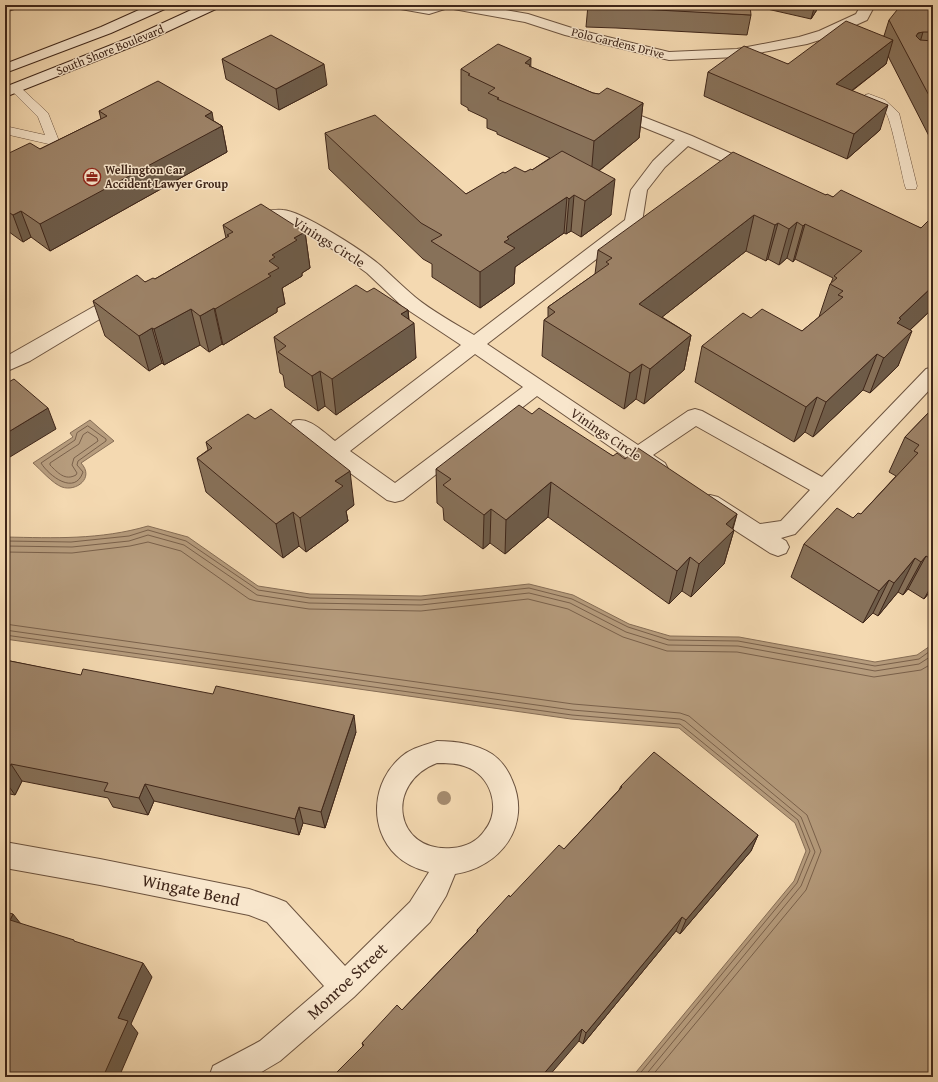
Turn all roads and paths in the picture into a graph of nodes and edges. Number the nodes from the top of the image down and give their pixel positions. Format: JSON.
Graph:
{"nodes":[{"id":1,"x":12,"y":5,"type":"edge"},
{"id":2,"x":162,"y":5,"type":"edge"},
{"id":3,"x":213,"y":5,"type":"edge"},
{"id":4,"x":400,"y":5,"type":"edge"},
{"id":5,"x":443,"y":5,"type":"edge"},
{"id":6,"x":453,"y":5,"type":"edge"},
{"id":7,"x":868,"y":5,"type":"edge"},
{"id":8,"x":5,"y":8,"type":"edge"},
{"id":9,"x":5,"y":69,"type":"edge"},
{"id":10,"x":10,"y":90,"type":"edge"},
{"id":11,"x":869,"y":98,"type":"edge"},
{"id":12,"x":601,"y":105,"type":"edge"},
{"id":13,"x":5,"y":130,"type":"edge"},
{"id":14,"x":686,"y":139,"type":"junction"},
{"id":15,"x":766,"y":175,"type":"edge"},
{"id":16,"x":911,"y":186,"type":"dead end"},
{"id":17,"x":236,"y":233,"type":"edge"},
{"id":18,"x":140,"y":288,"type":"edge"},
{"id":19,"x":475,"y":345,"type":"junction"},
{"id":20,"x":5,"y":365,"type":"edge"},
{"id":21,"x":933,"y":374,"type":"edge"},
{"id":22,"x":536,"y":386,"type":"junction"},
{"id":23,"x":300,"y":426,"type":"dead end"},
{"id":24,"x":335,"y":452,"type":"junction"},
{"id":25,"x":638,"y":456,"type":"junction"},
{"id":26,"x":671,"y":477,"type":"edge"},
{"id":27,"x":824,"y":488,"type":"junction"},
{"id":28,"x":697,"y":494,"type":"edge"},
{"id":29,"x":757,"y":533,"type":"junction"},
{"id":30,"x":778,"y":547,"type":"dead end"},
{"id":31,"x":5,"y":855,"type":"edge"},
{"id":32,"x":447,"y":862,"type":"junction"},
{"id":33,"x":344,"y":987,"type":"junction"},
{"id":34,"x":224,"y":1077,"type":"edge"}],
"edges":[{"from":1,"to":8,"type":"street"},
{"from":2,"to":9,"type":"street","name":"South Shore Boulevard"},
{"from":3,"to":10,"type":"street","name":"South Shore Boulevard"},
{"from":4,"to":5,"type":"street"},
{"from":6,"to":7,"type":"street","name":"Polo Gardens Drive"},
{"from":10,"to":13,"type":"lane"},
{"from":11,"to":16,"type":"lane"},
{"from":12,"to":14,"type":"street"},
{"from":14,"to":15,"type":"street"},
{"from":14,"to":19,"type":"street"},
{"from":17,"to":19,"type":"street","name":"Vinings Circle"},
{"from":18,"to":20,"type":"street"},
{"from":19,"to":22,"type":"street","name":"Vinings Circle"},
{"from":19,"to":24,"type":"street"},
{"from":21,"to":27,"type":"street"},
{"from":22,"to":24,"type":"street"},
{"from":22,"to":25,"type":"street","name":"Vinings Circle"},
{"from":23,"to":24,"type":"street"},
{"from":25,"to":26,"type":"street","name":"Vinings Circle"},
{"from":25,"to":27,"type":"street"},
{"from":27,"to":29,"type":"street"},
{"from":28,"to":29,"type":"street"},
{"from":29,"to":30,"type":"street"},
{"from":31,"to":33,"type":"street","name":"Wingate Bend"},
{"from":32,"to":32,"type":"street"},
{"from":32,"to":33,"type":"street","name":"Monroe Street"},
{"from":33,"to":34,"type":"street","name":"Monroe Street"}]}
